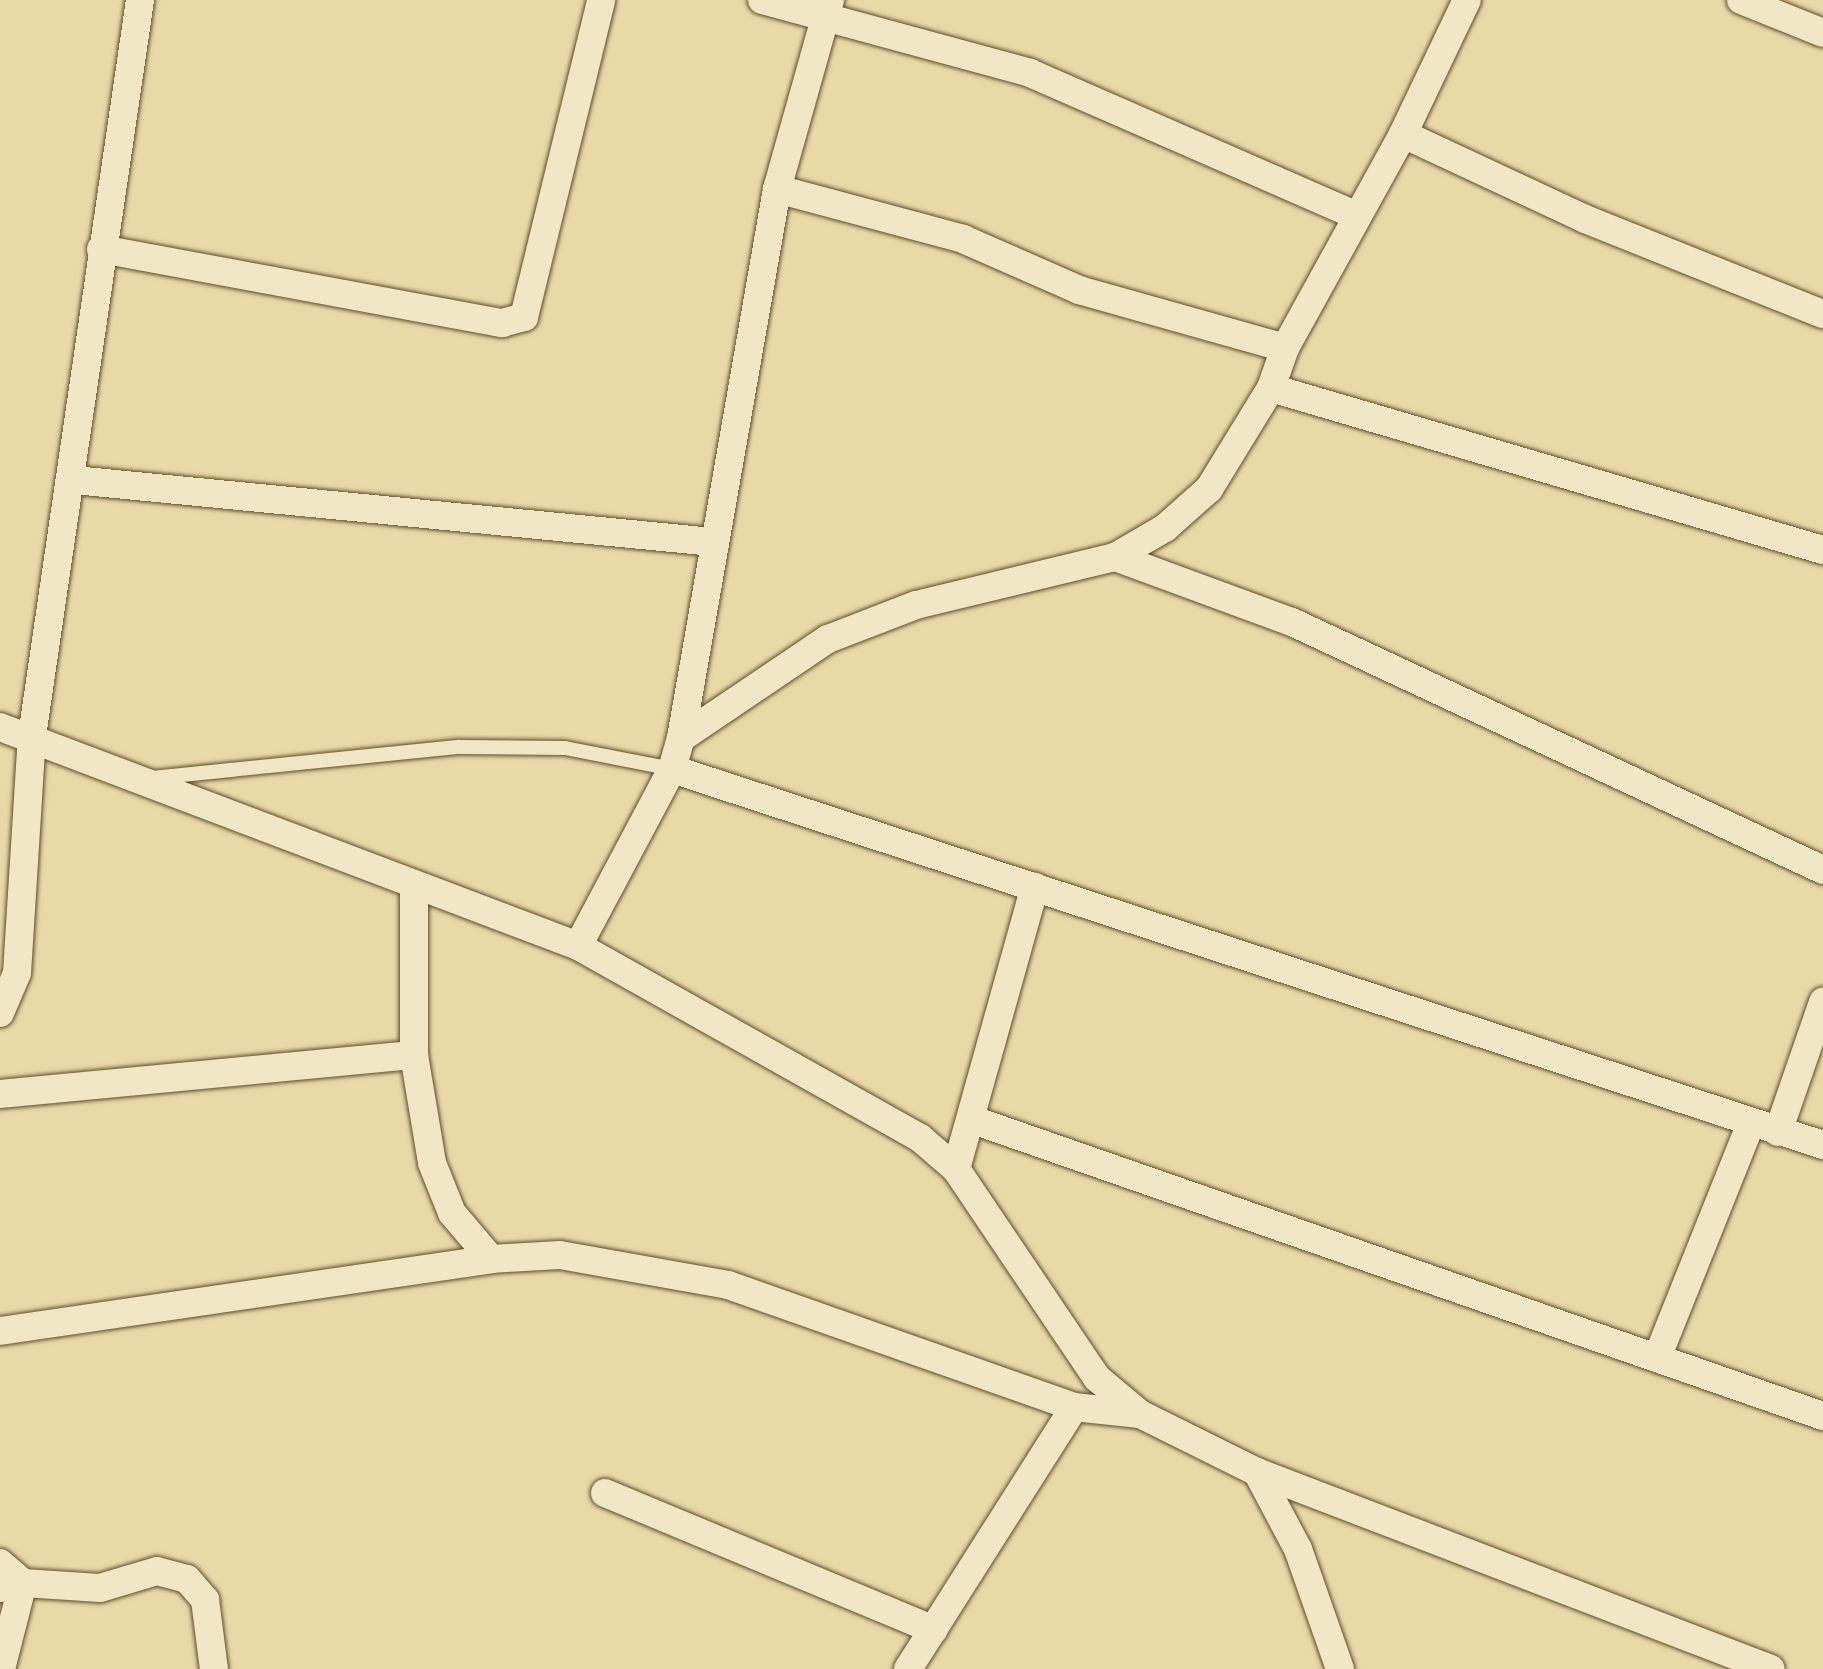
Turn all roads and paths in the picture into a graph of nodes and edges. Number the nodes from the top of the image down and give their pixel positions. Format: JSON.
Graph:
{"nodes":[{"id":1,"x":140,"y":0,"type":"edge"},
{"id":2,"x":601,"y":0,"type":"edge"},
{"id":3,"x":762,"y":0,"type":"edge"},
{"id":4,"x":1467,"y":0,"type":"edge"},
{"id":5,"x":1741,"y":0,"type":"edge"},
{"id":6,"x":828,"y":7,"type":"edge"},
{"id":7,"x":1823,"y":33,"type":"edge"},
{"id":8,"x":1403,"y":134,"type":"junction"},
{"id":9,"x":777,"y":189,"type":"junction"},
{"id":10,"x":1357,"y":216,"type":"junction"},
{"id":11,"x":101,"y":249,"type":"junction"},
{"id":12,"x":1823,"y":314,"type":"edge"},
{"id":13,"x":1285,"y":348,"type":"junction"},
{"id":14,"x":1272,"y":388,"type":"junction"},
{"id":15,"x":74,"y":480,"type":"junction"},
{"id":16,"x":713,"y":542,"type":"junction"},
{"id":17,"x":1823,"y":550,"type":"edge"},
{"id":18,"x":1115,"y":558,"type":"junction"},
{"id":19,"x":0,"y":727,"type":"edge"},
{"id":20,"x":32,"y":736,"type":"junction"},
{"id":21,"x":681,"y":738,"type":"junction"},
{"id":22,"x":672,"y":769,"type":"junction"},
{"id":23,"x":141,"y":778,"type":"junction"},
{"id":24,"x":1823,"y":870,"type":"edge"},
{"id":25,"x":414,"y":886,"type":"junction"},
{"id":26,"x":1035,"y":888,"type":"junction"},
{"id":27,"x":578,"y":946,"type":"junction"},
{"id":28,"x":1823,"y":1002,"type":"edge"},
{"id":29,"x":0,"y":1013,"type":"edge"},
{"id":30,"x":414,"y":1055,"type":"junction"},
{"id":31,"x":0,"y":1094,"type":"edge"},
{"id":32,"x":973,"y":1120,"type":"junction"},
{"id":33,"x":1764,"y":1127,"type":"junction"},
{"id":34,"x":1823,"y":1145,"type":"edge"},
{"id":35,"x":956,"y":1169,"type":"junction"},
{"id":36,"x":491,"y":1259,"type":"junction"},
{"id":37,"x":0,"y":1331,"type":"edge"},
{"id":38,"x":1657,"y":1358,"type":"junction"},
{"id":39,"x":1074,"y":1407,"type":"junction"},
{"id":40,"x":1140,"y":1414,"type":"junction"},
{"id":41,"x":1823,"y":1416,"type":"edge"},
{"id":42,"x":1256,"y":1472,"type":"junction"},
{"id":43,"x":605,"y":1493,"type":"dead end"},
{"id":44,"x":0,"y":1563,"type":"edge"},
{"id":45,"x":12,"y":1585,"type":"edge"},
{"id":46,"x":934,"y":1630,"type":"junction"},
{"id":47,"x":1,"y":1669,"type":"edge"},
{"id":48,"x":214,"y":1669,"type":"edge"},
{"id":49,"x":908,"y":1669,"type":"edge"},
{"id":50,"x":1340,"y":1669,"type":"edge"},
{"id":51,"x":1771,"y":1669,"type":"edge"}],
"edges":[{"from":1,"to":11,"type":"street"},
{"from":2,"to":11,"type":"street"},
{"from":3,"to":6,"type":"street"},
{"from":4,"to":8,"type":"street"},
{"from":5,"to":7,"type":"street"},
{"from":6,"to":9,"type":"street"},
{"from":6,"to":10,"type":"street"},
{"from":8,"to":10,"type":"street"},
{"from":8,"to":12,"type":"street"},
{"from":9,"to":13,"type":"street"},
{"from":9,"to":16,"type":"street"},
{"from":10,"to":13,"type":"street"},
{"from":11,"to":15,"type":"street"},
{"from":13,"to":14,"type":"street"},
{"from":14,"to":17,"type":"street"},
{"from":14,"to":18,"type":"street"},
{"from":15,"to":16,"type":"street"},
{"from":15,"to":20,"type":"street"},
{"from":16,"to":21,"type":"street"},
{"from":18,"to":21,"type":"street"},
{"from":18,"to":24,"type":"street"},
{"from":19,"to":20,"type":"street"},
{"from":20,"to":23,"type":"street"},
{"from":20,"to":29,"type":"street"},
{"from":21,"to":22,"type":"street"},
{"from":22,"to":23,"type":"lane"},
{"from":22,"to":26,"type":"street"},
{"from":22,"to":27,"type":"street"},
{"from":23,"to":25,"type":"street"},
{"from":25,"to":27,"type":"street"},
{"from":25,"to":30,"type":"street"},
{"from":26,"to":32,"type":"street"},
{"from":26,"to":33,"type":"street"},
{"from":27,"to":35,"type":"street"},
{"from":28,"to":33,"type":"street"},
{"from":30,"to":31,"type":"street"},
{"from":30,"to":36,"type":"street"},
{"from":32,"to":35,"type":"street"},
{"from":32,"to":38,"type":"street"},
{"from":33,"to":34,"type":"street"},
{"from":33,"to":38,"type":"street"},
{"from":35,"to":40,"type":"street"},
{"from":36,"to":37,"type":"street"},
{"from":36,"to":39,"type":"street"},
{"from":38,"to":41,"type":"street"},
{"from":39,"to":40,"type":"street"},
{"from":39,"to":46,"type":"street"},
{"from":40,"to":42,"type":"street"},
{"from":42,"to":50,"type":"street"},
{"from":42,"to":51,"type":"street"},
{"from":43,"to":46,"type":"street"},
{"from":44,"to":45,"type":"street"},
{"from":45,"to":47,"type":"street"},
{"from":45,"to":48,"type":"street"},
{"from":46,"to":49,"type":"street"}]}
